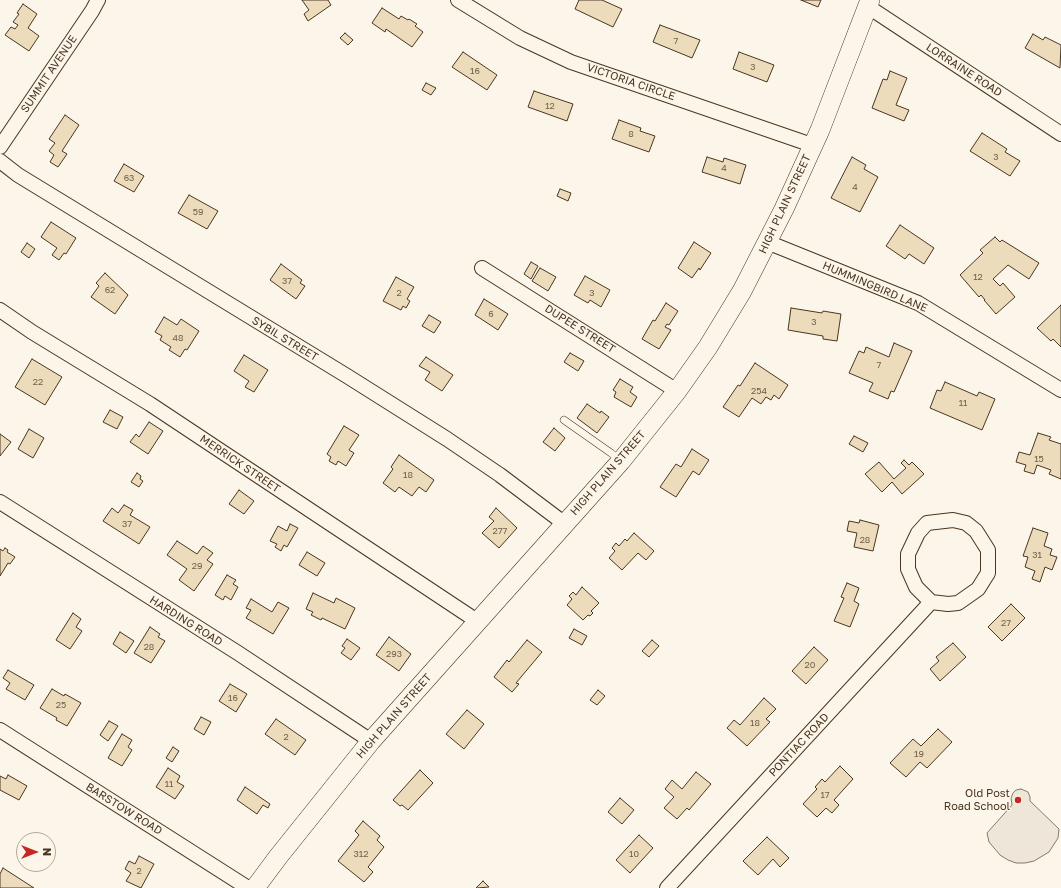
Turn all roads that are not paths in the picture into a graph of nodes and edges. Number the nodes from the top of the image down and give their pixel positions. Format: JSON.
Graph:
{"nodes":[{"id":1,"x":98,"y":0,"type":"edge"},
{"id":2,"x":458,"y":0,"type":"edge"},
{"id":3,"x":869,"y":3,"type":"edge"},
{"id":4,"x":1061,"y":134,"type":"edge"},
{"id":5,"x":812,"y":145,"type":"junction"},
{"id":6,"x":0,"y":147,"type":"edge"},
{"id":7,"x":0,"y":161,"type":"edge"},
{"id":8,"x":767,"y":242,"type":"junction"},
{"id":9,"x":482,"y":268,"type":"dead end"},
{"id":10,"x":0,"y":310,"type":"edge"},
{"id":11,"x":1061,"y":390,"type":"edge"},
{"id":12,"x":677,"y":391,"type":"junction"},
{"id":13,"x":564,"y":420,"type":"dead end"},
{"id":14,"x":621,"y":461,"type":"junction"},
{"id":15,"x":0,"y":502,"type":"edge"},
{"id":16,"x":565,"y":524,"type":"junction"},
{"id":17,"x":931,"y":602,"type":"junction"},
{"id":18,"x":477,"y":621,"type":"junction"},
{"id":19,"x":0,"y":730,"type":"edge"},
{"id":20,"x":371,"y":741,"type":"junction"},
{"id":21,"x":248,"y":888,"type":"edge"},
{"id":22,"x":255,"y":888,"type":"edge"},
{"id":23,"x":667,"y":888,"type":"edge"}],
"edges":[{"from":1,"to":6,"type":"street","name":"SUMMIT AVENUE"},
{"from":2,"to":5,"type":"street","name":"VICTORIA CIRCLE"},
{"from":3,"to":4,"type":"street","name":"LORRAINE ROAD"},
{"from":3,"to":5,"type":"main road","name":"HIGH PLAIN STREET"},
{"from":5,"to":8,"type":"main road","name":"HIGH PLAIN STREET"},
{"from":7,"to":16,"type":"street","name":"SYBIL STREET"},
{"from":8,"to":11,"type":"street","name":"HUMMINGBIRD LANE"},
{"from":8,"to":12,"type":"main road","name":"HIGH PLAIN STREET"},
{"from":9,"to":12,"type":"street","name":"DUPEE STREET"},
{"from":10,"to":18,"type":"street","name":"MERRICK STREET"},
{"from":12,"to":14,"type":"main road","name":"HIGH PLAIN STREET"},
{"from":13,"to":14,"type":"lane"},
{"from":14,"to":16,"type":"main road","name":"HIGH PLAIN STREET"},
{"from":15,"to":20,"type":"street","name":"HARDING ROAD"},
{"from":16,"to":18,"type":"main road","name":"HIGH PLAIN STREET"},
{"from":17,"to":17,"type":"street"},
{"from":17,"to":23,"type":"street","name":"PONTIAC ROAD"},
{"from":18,"to":20,"type":"main road","name":"HIGH PLAIN STREET"},
{"from":19,"to":21,"type":"street","name":"BARSTOW ROAD"},
{"from":20,"to":22,"type":"main road","name":"HIGH PLAIN STREET"}]}
